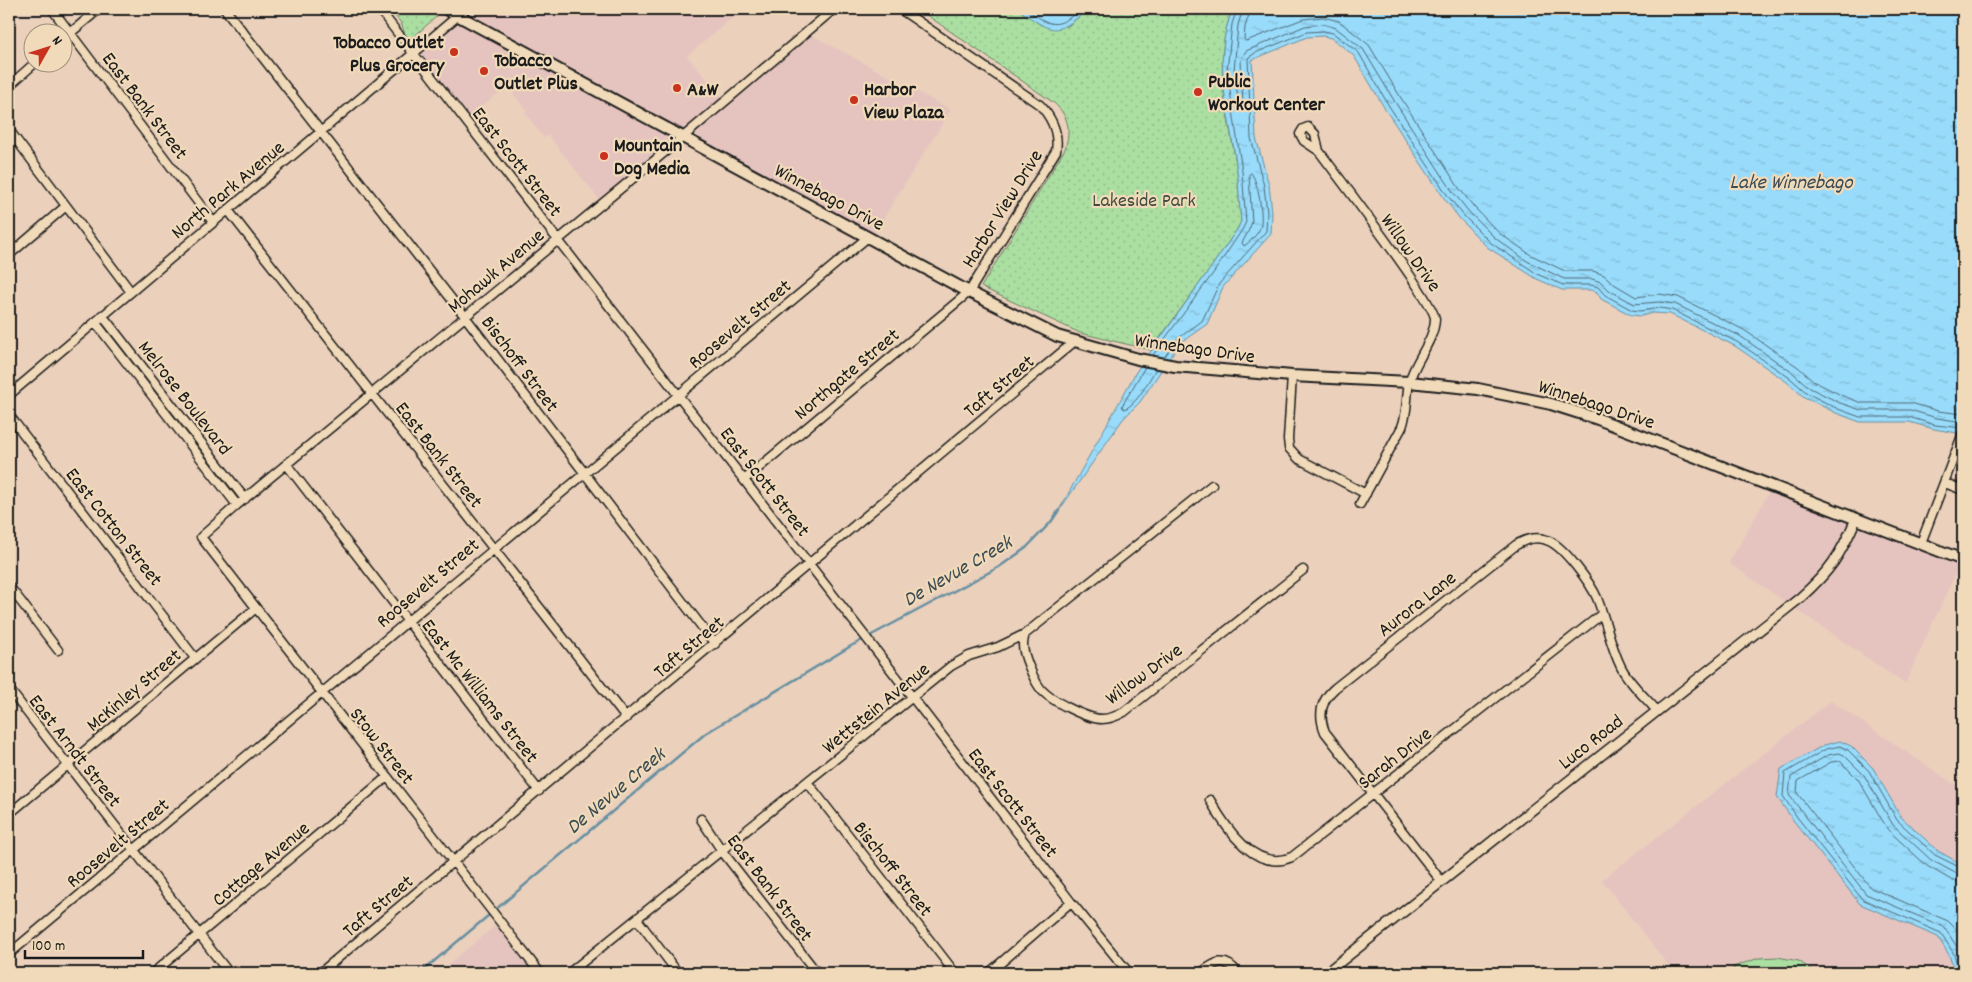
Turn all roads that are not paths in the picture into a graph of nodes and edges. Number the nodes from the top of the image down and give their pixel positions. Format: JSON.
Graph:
{"nodes":[{"id":1,"x":52,"y":9,"type":"edge"},
{"id":2,"x":100,"y":9,"type":"edge"},
{"id":3,"x":225,"y":9,"type":"edge"},
{"id":4,"x":379,"y":9,"type":"edge"},
{"id":5,"x":446,"y":9,"type":"edge"},
{"id":6,"x":834,"y":9,"type":"edge"},
{"id":7,"x":900,"y":9,"type":"edge"},
{"id":8,"x":462,"y":12,"type":"edge"},
{"id":9,"x":63,"y":22,"type":"edge"},
{"id":10,"x":72,"y":32,"type":"joint"},
{"id":11,"x":413,"y":53,"type":"junction"},
{"id":12,"x":25,"y":72,"type":"edge"},
{"id":13,"x":9,"y":86,"type":"edge"},
{"id":14,"x":9,"y":130,"type":"edge"},
{"id":15,"x":320,"y":131,"type":"junction"},
{"id":16,"x":683,"y":137,"type":"junction"},
{"id":17,"x":1319,"y":151,"type":"dead end"},
{"id":18,"x":66,"y":206,"type":"junction"},
{"id":19,"x":228,"y":210,"type":"junction"},
{"id":20,"x":213,"y":222,"type":"junction"},
{"id":21,"x":868,"y":236,"type":"junction"},
{"id":22,"x":558,"y":239,"type":"junction"},
{"id":23,"x":9,"y":255,"type":"edge"},
{"id":24,"x":131,"y":292,"type":"junction"},
{"id":25,"x":969,"y":292,"type":"junction"},
{"id":26,"x":102,"y":315,"type":"junction"},
{"id":27,"x":465,"y":317,"type":"junction"},
{"id":28,"x":95,"y":322,"type":"junction"},
{"id":29,"x":1075,"y":341,"type":"junction"},
{"id":30,"x":1292,"y":376,"type":"junction"},
{"id":31,"x":1409,"y":382,"type":"junction"},
{"id":32,"x":372,"y":394,"type":"junction"},
{"id":33,"x":9,"y":395,"type":"edge"},
{"id":34,"x":678,"y":395,"type":"junction"},
{"id":35,"x":9,"y":415,"type":"edge"},
{"id":36,"x":1963,"y":433,"type":"edge"},
{"id":37,"x":287,"y":465,"type":"junction"},
{"id":38,"x":584,"y":474,"type":"junction"},
{"id":39,"x":744,"y":480,"type":"junction"},
{"id":40,"x":1945,"y":483,"type":"junction"},
{"id":41,"x":1212,"y":485,"type":"dead end"},
{"id":42,"x":1963,"y":490,"type":"edge"},
{"id":43,"x":1366,"y":494,"type":"junction"},
{"id":44,"x":245,"y":499,"type":"junction"},
{"id":45,"x":1360,"y":504,"type":"dead end"},
{"id":46,"x":237,"y":505,"type":"junction"},
{"id":47,"x":1856,"y":519,"type":"junction"},
{"id":48,"x":201,"y":537,"type":"joint"},
{"id":49,"x":1921,"y":543,"type":"junction"},
{"id":50,"x":492,"y":548,"type":"junction"},
{"id":51,"x":1963,"y":560,"type":"edge"},
{"id":52,"x":810,"y":565,"type":"junction"},
{"id":53,"x":1303,"y":570,"type":"dead end"},
{"id":54,"x":9,"y":586,"type":"edge"},
{"id":55,"x":256,"y":608,"type":"junction"},
{"id":56,"x":1602,"y":614,"type":"junction"},
{"id":57,"x":407,"y":621,"type":"junction"},
{"id":58,"x":1025,"y":634,"type":"junction"},
{"id":59,"x":715,"y":644,"type":"junction"},
{"id":60,"x":58,"y":650,"type":"dead end"},
{"id":61,"x":196,"y":658,"type":"junction"},
{"id":62,"x":9,"y":689,"type":"edge"},
{"id":63,"x":322,"y":693,"type":"junction"},
{"id":64,"x":912,"y":697,"type":"junction"},
{"id":65,"x":1657,"y":710,"type":"junction"},
{"id":66,"x":626,"y":718,"type":"junction"},
{"id":67,"x":67,"y":765,"type":"junction"},
{"id":68,"x":388,"y":777,"type":"junction"},
{"id":69,"x":808,"y":783,"type":"junction"},
{"id":70,"x":539,"y":791,"type":"junction"},
{"id":71,"x":1373,"y":794,"type":"junction"},
{"id":72,"x":1210,"y":800,"type":"dead end"},
{"id":73,"x":9,"y":814,"type":"edge"},
{"id":74,"x":701,"y":819,"type":"dead end"},
{"id":75,"x":133,"y":850,"type":"junction"},
{"id":76,"x":722,"y":851,"type":"junction"},
{"id":77,"x":454,"y":862,"type":"junction"},
{"id":78,"x":1442,"y":882,"type":"junction"},
{"id":79,"x":1071,"y":902,"type":"junction"},
{"id":80,"x":636,"y":919,"type":"junction"},
{"id":81,"x":199,"y":934,"type":"junction"},
{"id":82,"x":9,"y":954,"type":"edge"},
{"id":83,"x":153,"y":973,"type":"edge"},
{"id":84,"x":229,"y":973,"type":"edge"},
{"id":85,"x":320,"y":973,"type":"edge"},
{"id":86,"x":540,"y":973,"type":"edge"},
{"id":87,"x":569,"y":973,"type":"edge"},
{"id":88,"x":678,"y":973,"type":"edge"},
{"id":89,"x":816,"y":973,"type":"edge"},
{"id":90,"x":955,"y":973,"type":"edge"},
{"id":91,"x":989,"y":973,"type":"edge"},
{"id":92,"x":1128,"y":973,"type":"edge"},
{"id":93,"x":1201,"y":973,"type":"edge"},
{"id":94,"x":1238,"y":973,"type":"edge"},
{"id":95,"x":1326,"y":973,"type":"edge"}],
"edges":[{"from":1,"to":9,"type":"street","name":"East Bank Street"},
{"from":2,"to":10,"type":"street"},
{"from":3,"to":15,"type":"street","name":"Bischoff Street"},
{"from":4,"to":11,"type":"street","name":"East Scott Street"},
{"from":5,"to":8,"type":"main road","name":"Winnebago Drive"},
{"from":6,"to":16,"type":"street","name":"Mohawk Avenue"},
{"from":7,"to":25,"type":"street","name":"Harbor View Drive"},
{"from":8,"to":11,"type":"street","name":"North Park Avenue"},
{"from":8,"to":16,"type":"main road","name":"Winnebago Drive"},
{"from":10,"to":20,"type":"street","name":"East Bank Street"},
{"from":11,"to":15,"type":"street","name":"North Park Avenue"},
{"from":11,"to":22,"type":"street","name":"East Scott Street"},
{"from":12,"to":13,"type":"street"},
{"from":14,"to":18,"type":"street"},
{"from":15,"to":19,"type":"street","name":"North Park Avenue"},
{"from":15,"to":27,"type":"street","name":"Bischoff Street"},
{"from":16,"to":21,"type":"main road","name":"Winnebago Drive"},
{"from":16,"to":22,"type":"street","name":"Mohawk Avenue"},
{"from":17,"to":31,"type":"street","name":"Willow Drive"},
{"from":18,"to":23,"type":"street"},
{"from":18,"to":24,"type":"street"},
{"from":19,"to":20,"type":"street","name":"North Park Avenue"},
{"from":19,"to":32,"type":"street","name":"East Bank Street"},
{"from":20,"to":24,"type":"street","name":"North Park Avenue"},
{"from":21,"to":25,"type":"main road","name":"Winnebago Drive"},
{"from":21,"to":34,"type":"street","name":"Roosevelt Street"},
{"from":22,"to":27,"type":"street","name":"Mohawk Avenue"},
{"from":22,"to":34,"type":"street","name":"East Scott Street"},
{"from":24,"to":26,"type":"street","name":"North Park Avenue"},
{"from":25,"to":29,"type":"main road","name":"Winnebago Drive"},
{"from":25,"to":39,"type":"street","name":"Northgate Street"},
{"from":26,"to":28,"type":"street","name":"North Park Avenue"},
{"from":26,"to":44,"type":"street","name":"Melrose Boulevard"},
{"from":27,"to":32,"type":"street","name":"Mohawk Avenue"},
{"from":27,"to":38,"type":"street","name":"Bischoff Street"},
{"from":28,"to":33,"type":"street","name":"North Park Avenue"},
{"from":28,"to":46,"type":"street","name":"Melrose Boulevard"},
{"from":29,"to":30,"type":"main road","name":"Winnebago Drive"},
{"from":29,"to":52,"type":"street","name":"Taft Street"},
{"from":30,"to":31,"type":"main road","name":"Winnebago Drive"},
{"from":30,"to":43,"type":"street"},
{"from":31,"to":43,"type":"street","name":"Willow Drive"},
{"from":31,"to":47,"type":"main road","name":"Winnebago Drive"},
{"from":32,"to":37,"type":"street","name":"Mohawk Avenue"},
{"from":32,"to":50,"type":"street","name":"East Bank Street"},
{"from":34,"to":38,"type":"street","name":"Roosevelt Street"},
{"from":34,"to":39,"type":"street","name":"East Scott Street"},
{"from":35,"to":61,"type":"street","name":"East Cotton Street"},
{"from":36,"to":40,"type":"street"},
{"from":37,"to":44,"type":"street","name":"Mohawk Avenue"},
{"from":37,"to":57,"type":"street","name":"East Mc Williams Street"},
{"from":38,"to":50,"type":"street","name":"Roosevelt Street"},
{"from":38,"to":59,"type":"street","name":"Bischoff Street"},
{"from":39,"to":52,"type":"street","name":"East Scott Street"},
{"from":40,"to":42,"type":"street"},
{"from":40,"to":49,"type":"street"},
{"from":41,"to":58,"type":"street","name":"Wettstein Avenue"},
{"from":43,"to":45,"type":"street","name":"Willow Drive"},
{"from":44,"to":46,"type":"street","name":"Mohawk Avenue"},
{"from":46,"to":48,"type":"street","name":"Mohawk Avenue"},
{"from":47,"to":49,"type":"main road","name":"Winnebago Drive"},
{"from":47,"to":65,"type":"street","name":"Luco Road"},
{"from":48,"to":55,"type":"street","name":"Stow Street"},
{"from":49,"to":51,"type":"main road","name":"Winnebago Drive"},
{"from":50,"to":57,"type":"street","name":"Roosevelt Street"},
{"from":50,"to":66,"type":"street","name":"East Bank Street"},
{"from":52,"to":59,"type":"street","name":"Taft Street"},
{"from":52,"to":64,"type":"street","name":"East Scott Street"},
{"from":53,"to":58,"type":"street","name":"Willow Drive"},
{"from":54,"to":60,"type":"street"},
{"from":55,"to":61,"type":"street","name":"McKinley Street"},
{"from":55,"to":63,"type":"street","name":"Stow Street"},
{"from":56,"to":65,"type":"street","name":"Aurora Lane"},
{"from":56,"to":71,"type":"street","name":"Sarah Drive"},
{"from":56,"to":71,"type":"street","name":"Aurora Lane"},
{"from":57,"to":63,"type":"street","name":"Roosevelt Street"},
{"from":57,"to":70,"type":"street","name":"East Mc Williams Street"},
{"from":58,"to":64,"type":"street","name":"Wettstein Avenue"},
{"from":59,"to":66,"type":"street","name":"Taft Street"},
{"from":61,"to":67,"type":"street","name":"McKinley Street"},
{"from":62,"to":67,"type":"street","name":"East Arndt Street"},
{"from":63,"to":68,"type":"street","name":"Stow Street"},
{"from":63,"to":75,"type":"street","name":"Roosevelt Street"},
{"from":64,"to":69,"type":"street","name":"Wettstein Avenue"},
{"from":64,"to":79,"type":"street","name":"East Scott Street"},
{"from":65,"to":78,"type":"street","name":"Luco Road"},
{"from":66,"to":70,"type":"street","name":"Taft Street"},
{"from":67,"to":73,"type":"street","name":"McKinley Street"},
{"from":67,"to":75,"type":"street","name":"East Arndt Street"},
{"from":68,"to":77,"type":"street","name":"Stow Street"},
{"from":68,"to":81,"type":"street","name":"Cottage Avenue"},
{"from":69,"to":76,"type":"street","name":"Wettstein Avenue"},
{"from":69,"to":90,"type":"street","name":"Bischoff Street"},
{"from":70,"to":77,"type":"street","name":"Taft Street"},
{"from":71,"to":72,"type":"street","name":"Sarah Drive"},
{"from":71,"to":78,"type":"street","name":"Aurora Lane"},
{"from":74,"to":76,"type":"street","name":"East Bank Street"},
{"from":75,"to":81,"type":"street","name":"East Arndt Street"},
{"from":75,"to":82,"type":"street","name":"Roosevelt Street"},
{"from":76,"to":80,"type":"street","name":"Wettstein Avenue"},
{"from":76,"to":89,"type":"street","name":"East Bank Street"},
{"from":77,"to":85,"type":"street","name":"Taft Street"},
{"from":77,"to":86,"type":"street","name":"Stow Street"},
{"from":78,"to":95,"type":"street","name":"Luco Road"},
{"from":79,"to":91,"type":"street"},
{"from":79,"to":92,"type":"street","name":"East Scott Street"},
{"from":80,"to":87,"type":"street","name":"Wettstein Avenue"},
{"from":80,"to":88,"type":"street"},
{"from":81,"to":83,"type":"street","name":"Cottage Avenue"},
{"from":81,"to":84,"type":"street","name":"East Arndt Street"},
{"from":93,"to":94,"type":"street"}]}
